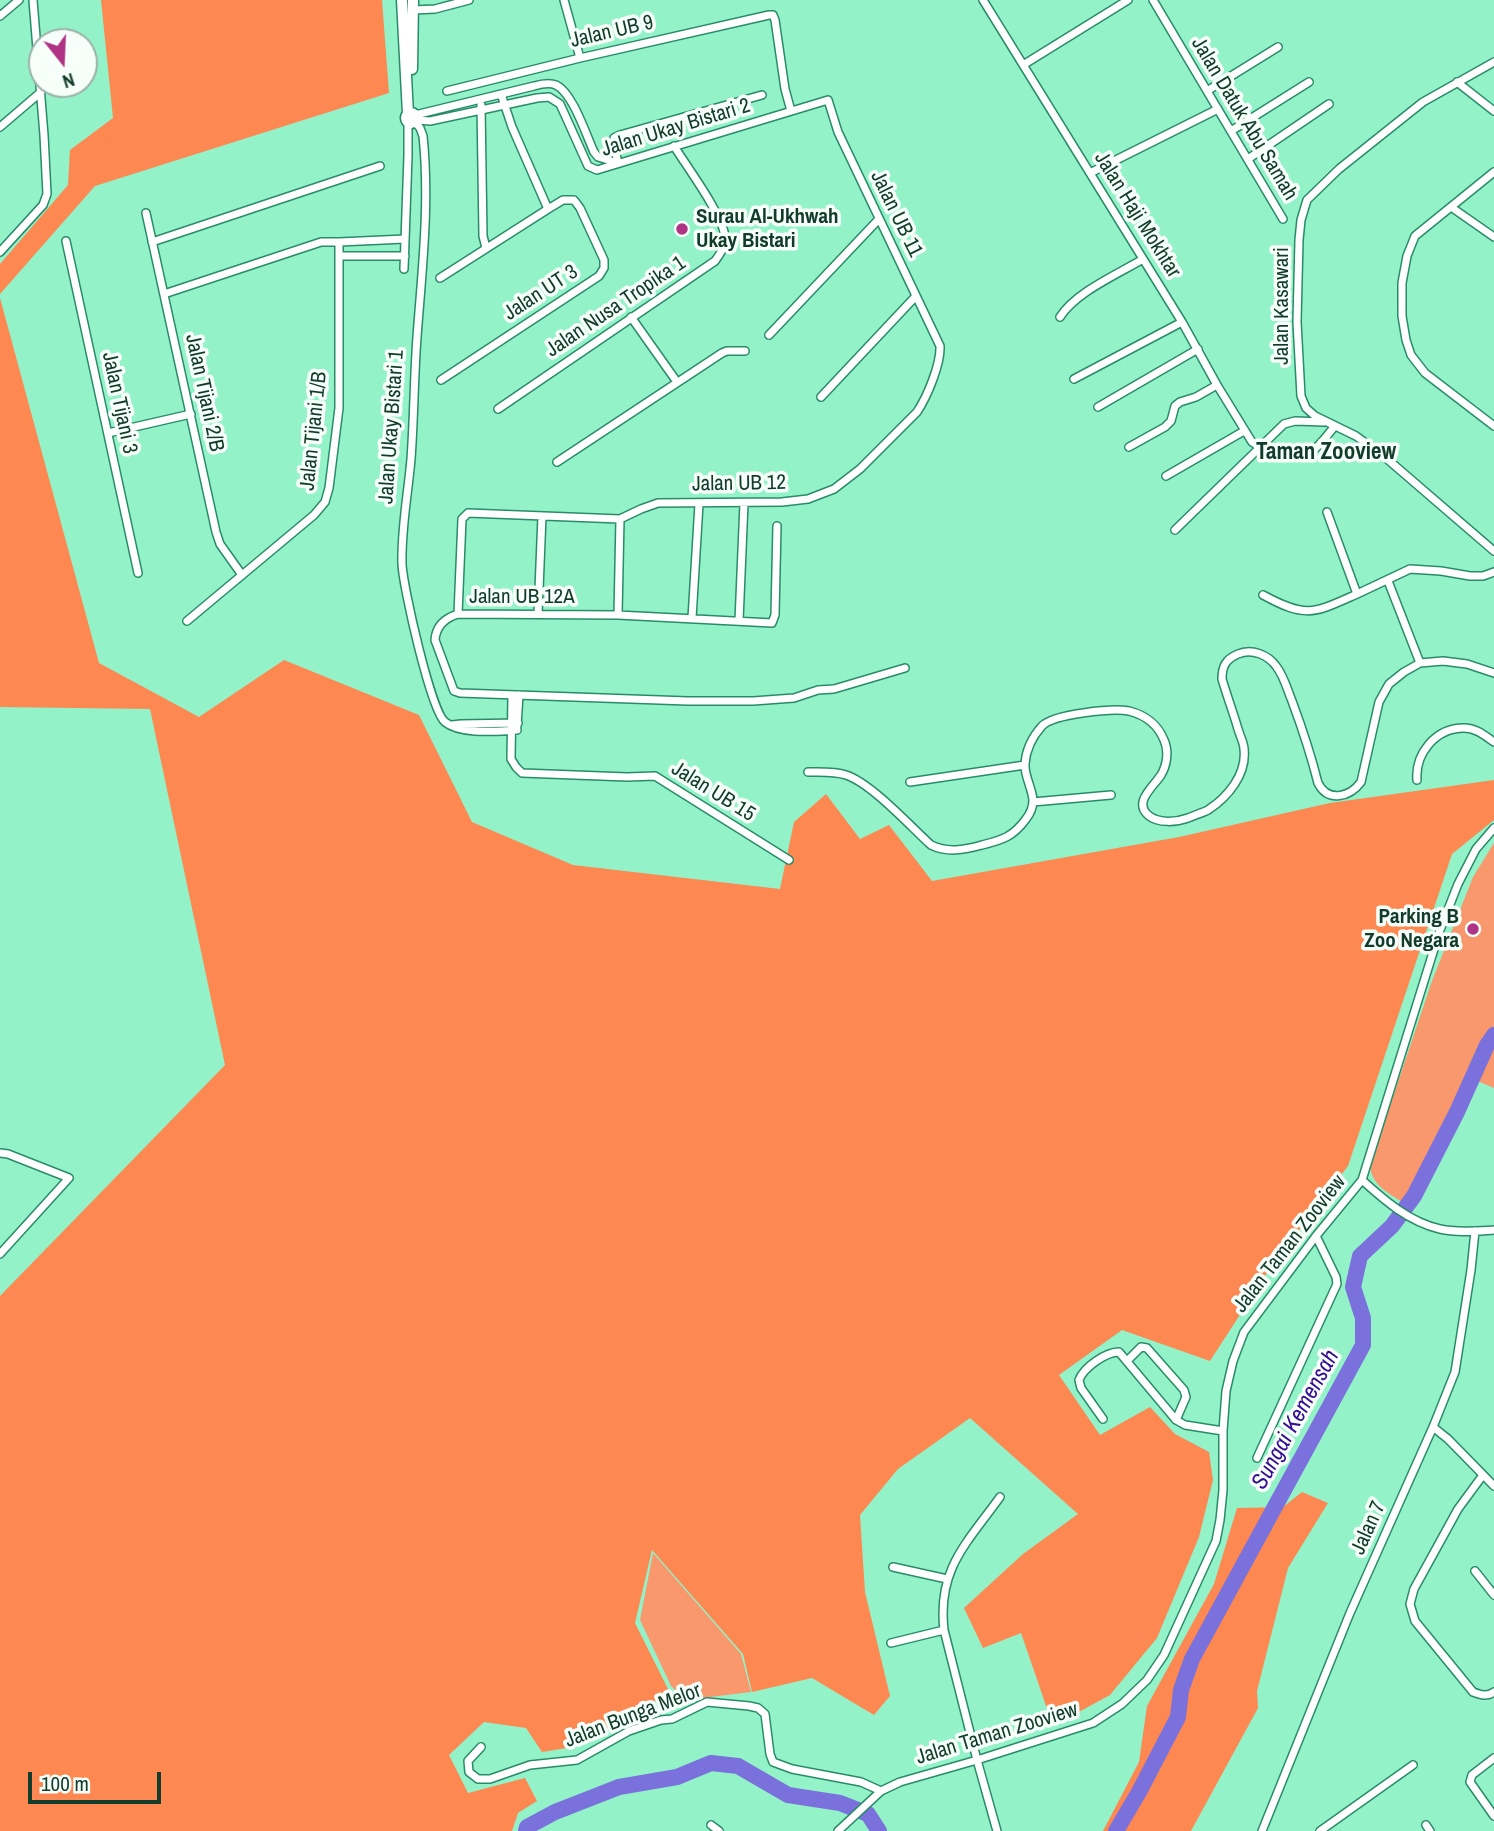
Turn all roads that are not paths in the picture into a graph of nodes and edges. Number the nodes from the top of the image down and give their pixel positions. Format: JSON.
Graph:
{"nodes":[{"id":1,"x":19,"y":0,"type":"edge"},
{"id":2,"x":33,"y":0,"type":"edge"},
{"id":3,"x":402,"y":0,"type":"edge"},
{"id":4,"x":469,"y":0,"type":"edge"},
{"id":5,"x":564,"y":0,"type":"edge"},
{"id":6,"x":983,"y":0,"type":"edge"},
{"id":7,"x":1128,"y":0,"type":"edge"},
{"id":8,"x":1153,"y":0,"type":"edge"},
{"id":9,"x":413,"y":5,"type":"edge"},
{"id":10,"x":0,"y":16,"type":"edge"},
{"id":11,"x":35,"y":28,"type":"edge"},
{"id":12,"x":1278,"y":47,"type":"dead end"},
{"id":13,"x":580,"y":58,"type":"junction"},
{"id":14,"x":1494,"y":62,"type":"edge"},
{"id":15,"x":1023,"y":65,"type":"junction"},
{"id":16,"x":1309,"y":82,"type":"dead end"},
{"id":17,"x":1457,"y":82,"type":"junction"},
{"id":18,"x":447,"y":91,"type":"dead end"},
{"id":19,"x":1208,"y":91,"type":"junction"},
{"id":20,"x":502,"y":94,"type":"junction"},
{"id":21,"x":762,"y":95,"type":"dead end"},
{"id":22,"x":34,"y":98,"type":"edge"},
{"id":23,"x":41,"y":98,"type":"edge"},
{"id":24,"x":480,"y":99,"type":"junction"},
{"id":25,"x":822,"y":102,"type":"joint"},
{"id":26,"x":1329,"y":104,"type":"dead end"},
{"id":27,"x":505,"y":106,"type":"junction"},
{"id":28,"x":482,"y":109,"type":"junction"},
{"id":29,"x":1218,"y":109,"type":"junction"},
{"id":30,"x":791,"y":111,"type":"junction"},
{"id":31,"x":1494,"y":111,"type":"edge"},
{"id":32,"x":412,"y":119,"type":"junction"},
{"id":33,"x":0,"y":127,"type":"edge"},
{"id":34,"x":1231,"y":131,"type":"junction"},
{"id":35,"x":674,"y":146,"type":"junction"},
{"id":36,"x":1248,"y":159,"type":"junction"},
{"id":37,"x":618,"y":163,"type":"junction"},
{"id":38,"x":380,"y":166,"type":"dead end"},
{"id":39,"x":1494,"y":172,"type":"edge"},
{"id":40,"x":1090,"y":173,"type":"junction"},
{"id":41,"x":1451,"y":207,"type":"junction"},
{"id":42,"x":548,"y":209,"type":"junction"},
{"id":43,"x":146,"y":213,"type":"dead end"},
{"id":44,"x":879,"y":219,"type":"junction"},
{"id":45,"x":1283,"y":219,"type":"dead end"},
{"id":46,"x":1494,"y":237,"type":"edge"},
{"id":47,"x":405,"y":239,"type":"junction"},
{"id":48,"x":371,"y":240,"type":"junction"},
{"id":49,"x":66,"y":241,"type":"dead end"},
{"id":50,"x":152,"y":242,"type":"junction"},
{"id":51,"x":339,"y":242,"type":"junction"},
{"id":52,"x":486,"y":248,"type":"junction"},
{"id":53,"x":0,"y":252,"type":"edge"},
{"id":54,"x":340,"y":256,"type":"junction"},
{"id":55,"x":371,"y":256,"type":"junction"},
{"id":56,"x":405,"y":256,"type":"junction"},
{"id":57,"x":1143,"y":259,"type":"junction"},
{"id":58,"x":404,"y":269,"type":"dead end"},
{"id":59,"x":440,"y":278,"type":"dead end"},
{"id":60,"x":164,"y":294,"type":"junction"},
{"id":61,"x":916,"y":296,"type":"junction"},
{"id":62,"x":631,"y":317,"type":"junction"},
{"id":63,"x":1060,"y":317,"type":"dead end"},
{"id":64,"x":1182,"y":322,"type":"junction"},
{"id":65,"x":769,"y":335,"type":"dead end"},
{"id":66,"x":940,"y":346,"type":"joint"},
{"id":67,"x":1198,"y":349,"type":"junction"},
{"id":68,"x":746,"y":351,"type":"dead end"},
{"id":69,"x":1074,"y":379,"type":"dead end"},
{"id":70,"x":441,"y":380,"type":"dead end"},
{"id":71,"x":677,"y":382,"type":"junction"},
{"id":72,"x":1217,"y":385,"type":"junction"},
{"id":73,"x":821,"y":397,"type":"dead end"},
{"id":74,"x":1098,"y":407,"type":"dead end"},
{"id":75,"x":498,"y":409,"type":"dead end"},
{"id":76,"x":1494,"y":413,"type":"edge"},
{"id":77,"x":191,"y":414,"type":"junction"},
{"id":78,"x":1331,"y":424,"type":"junction"},
{"id":79,"x":1491,"y":424,"type":"edge"},
{"id":80,"x":1244,"y":431,"type":"junction"},
{"id":81,"x":108,"y":433,"type":"junction"},
{"id":82,"x":1129,"y":447,"type":"dead end"},
{"id":83,"x":1260,"y":448,"type":"junction"},
{"id":84,"x":557,"y":462,"type":"dead end"},
{"id":85,"x":1166,"y":476,"type":"dead end"},
{"id":86,"x":744,"y":503,"type":"junction"},
{"id":87,"x":699,"y":504,"type":"junction"},
{"id":88,"x":1327,"y":512,"type":"dead end"},
{"id":89,"x":542,"y":516,"type":"junction"},
{"id":90,"x":620,"y":519,"type":"junction"},
{"id":91,"x":777,"y":526,"type":"dead end"},
{"id":92,"x":1175,"y":530,"type":"dead end"},
{"id":93,"x":1494,"y":551,"type":"edge"},
{"id":94,"x":1494,"y":572,"type":"edge"},
{"id":95,"x":138,"y":573,"type":"dead end"},
{"id":96,"x":243,"y":575,"type":"junction"},
{"id":97,"x":1388,"y":581,"type":"junction"},
{"id":98,"x":1357,"y":594,"type":"junction"},
{"id":99,"x":1263,"y":595,"type":"dead end"},
{"id":100,"x":457,"y":614,"type":"junction"},
{"id":101,"x":538,"y":614,"type":"junction"},
{"id":102,"x":618,"y":615,"type":"junction"},
{"id":103,"x":692,"y":618,"type":"junction"},
{"id":104,"x":187,"y":621,"type":"dead end"},
{"id":105,"x":738,"y":621,"type":"junction"},
{"id":106,"x":1420,"y":663,"type":"junction"},
{"id":107,"x":905,"y":668,"type":"dead end"},
{"id":108,"x":1494,"y":673,"type":"edge"},
{"id":109,"x":515,"y":695,"type":"junction"},
{"id":110,"x":514,"y":726,"type":"junction"},
{"id":111,"x":1494,"y":742,"type":"edge"},
{"id":112,"x":1025,"y":765,"type":"junction"},
{"id":113,"x":808,"y":772,"type":"dead end"},
{"id":114,"x":1417,"y":780,"type":"dead end"},
{"id":115,"x":910,"y":782,"type":"dead end"},
{"id":116,"x":1111,"y":795,"type":"dead end"},
{"id":117,"x":1033,"y":802,"type":"junction"},
{"id":118,"x":1494,"y":828,"type":"edge"},
{"id":119,"x":789,"y":860,"type":"dead end"},
{"id":120,"x":4,"y":1154,"type":"edge"},
{"id":121,"x":0,"y":1163,"type":"edge"},
{"id":122,"x":1362,"y":1180,"type":"junction"},
{"id":123,"x":1494,"y":1230,"type":"edge"},
{"id":124,"x":1475,"y":1231,"type":"junction"},
{"id":125,"x":1316,"y":1237,"type":"junction"},
{"id":126,"x":0,"y":1254,"type":"edge"},
{"id":127,"x":1128,"y":1360,"type":"junction"},
{"id":128,"x":1103,"y":1419,"type":"dead end"},
{"id":129,"x":1176,"y":1420,"type":"junction"},
{"id":130,"x":1433,"y":1427,"type":"junction"},
{"id":131,"x":1223,"y":1432,"type":"junction"},
{"id":132,"x":1257,"y":1458,"type":"dead end"},
{"id":133,"x":1483,"y":1475,"type":"junction"},
{"id":134,"x":1494,"y":1486,"type":"edge"},
{"id":135,"x":1000,"y":1497,"type":"dead end"},
{"id":136,"x":893,"y":1567,"type":"dead end"},
{"id":137,"x":1475,"y":1571,"type":"dead end"},
{"id":138,"x":947,"y":1579,"type":"junction"},
{"id":139,"x":1494,"y":1595,"type":"edge"},
{"id":140,"x":944,"y":1630,"type":"junction"},
{"id":141,"x":891,"y":1643,"type":"dead end"},
{"id":142,"x":1494,"y":1692,"type":"edge"},
{"id":143,"x":481,"y":1747,"type":"dead end"},
{"id":144,"x":1494,"y":1758,"type":"edge"},
{"id":145,"x":976,"y":1760,"type":"junction"},
{"id":146,"x":1413,"y":1765,"type":"dead end"},
{"id":147,"x":881,"y":1791,"type":"junction"},
{"id":148,"x":1494,"y":1816,"type":"edge"},
{"id":149,"x":711,"y":1825,"type":"dead end"},
{"id":150,"x":719,"y":1831,"type":"edge"},
{"id":151,"x":839,"y":1831,"type":"edge"},
{"id":152,"x":997,"y":1831,"type":"edge"},
{"id":153,"x":1262,"y":1831,"type":"edge"},
{"id":154,"x":1320,"y":1831,"type":"edge"}],
"edges":[{"from":1,"to":10,"type":"street"},
{"from":2,"to":11,"type":"street"},
{"from":3,"to":32,"type":"street","name":"Jalan Ukay Bistari 1"},
{"from":4,"to":9,"type":"street"},
{"from":5,"to":13,"type":"street"},
{"from":6,"to":15,"type":"street","name":"Jalan Haji Mokhtar"},
{"from":7,"to":15,"type":"street"},
{"from":8,"to":19,"type":"street","name":"Jalan Datuk Abu Samah"},
{"from":9,"to":32,"type":"street","name":"Jalan Ukay Bistari 1"},
{"from":12,"to":19,"type":"street"},
{"from":13,"to":18,"type":"street","name":"Jalan UB 9"},
{"from":13,"to":30,"type":"street","name":"Jalan UB 9"},
{"from":14,"to":17,"type":"street","name":"Jalan Kasawari"},
{"from":15,"to":40,"type":"street","name":"Jalan Haji Mokhtar"},
{"from":16,"to":34,"type":"street"},
{"from":17,"to":31,"type":"street"},
{"from":17,"to":78,"type":"street","name":"Jalan Kasawari"},
{"from":19,"to":29,"type":"street","name":"Jalan Datuk Abu Samah"},
{"from":20,"to":24,"type":"street"},
{"from":20,"to":27,"type":"street"},
{"from":20,"to":37,"type":"street"},
{"from":21,"to":37,"type":"street"},
{"from":22,"to":33,"type":"street"},
{"from":23,"to":53,"type":"street"},
{"from":24,"to":28,"type":"street"},
{"from":24,"to":32,"type":"street"},
{"from":25,"to":30,"type":"street","name":"Jalan Ukay Bistari 2"},
{"from":25,"to":44,"type":"street","name":"Jalan UB 11"},
{"from":26,"to":36,"type":"street"},
{"from":27,"to":28,"type":"street","name":"Jalan Ukay Bistari 2"},
{"from":27,"to":37,"type":"street","name":"Jalan Ukay Bistari 2"},
{"from":27,"to":42,"type":"street"},
{"from":28,"to":32,"type":"street","name":"Jalan Ukay Bistari 2"},
{"from":28,"to":52,"type":"street"},
{"from":29,"to":34,"type":"street","name":"Jalan Datuk Abu Samah"},
{"from":29,"to":40,"type":"street"},
{"from":30,"to":35,"type":"street","name":"Jalan Ukay Bistari 2"},
{"from":32,"to":47,"type":"street","name":"Jalan Ukay Bistari 1"},
{"from":32,"to":110,"type":"street","name":"Jalan Ukay Bistari 1"},
{"from":34,"to":36,"type":"street","name":"Jalan Datuk Abu Samah"},
{"from":35,"to":37,"type":"street","name":"Jalan Ukay Bistari 2"},
{"from":35,"to":62,"type":"street","name":"Jalan Nusa Tropika 1"},
{"from":36,"to":45,"type":"street","name":"Jalan Datuk Abu Samah"},
{"from":38,"to":50,"type":"street"},
{"from":39,"to":41,"type":"street"},
{"from":40,"to":57,"type":"street","name":"Jalan Haji Mokhtar"},
{"from":41,"to":46,"type":"street"},
{"from":41,"to":79,"type":"street"},
{"from":42,"to":52,"type":"street","name":"Jalan UT 3"},
{"from":42,"to":70,"type":"street","name":"Jalan UT 3"},
{"from":43,"to":50,"type":"street","name":"Jalan Tijani 2/B"},
{"from":44,"to":61,"type":"street","name":"Jalan UB 11"},
{"from":44,"to":65,"type":"street"},
{"from":47,"to":48,"type":"street"},
{"from":47,"to":56,"type":"street","name":"Jalan Ukay Bistari 1"},
{"from":48,"to":51,"type":"street"},
{"from":48,"to":55,"type":"street"},
{"from":49,"to":81,"type":"street","name":"Jalan Tijani 3"},
{"from":50,"to":60,"type":"street","name":"Jalan Tijani 2/B"},
{"from":51,"to":54,"type":"street","name":"Jalan Tijani 1/B"},
{"from":51,"to":60,"type":"street"},
{"from":52,"to":59,"type":"street","name":"Jalan UT 3"},
{"from":54,"to":55,"type":"street"},
{"from":54,"to":96,"type":"street","name":"Jalan Tijani 1/B"},
{"from":55,"to":56,"type":"street"},
{"from":56,"to":58,"type":"street","name":"Jalan Ukay Bistari 1"},
{"from":57,"to":63,"type":"street"},
{"from":57,"to":64,"type":"street","name":"Jalan Haji Mokhtar"},
{"from":60,"to":77,"type":"street","name":"Jalan Tijani 2/B"},
{"from":61,"to":66,"type":"street","name":"Jalan UB 11"},
{"from":61,"to":73,"type":"street"},
{"from":62,"to":71,"type":"street"},
{"from":62,"to":75,"type":"street","name":"Jalan Nusa Tropika 1"},
{"from":64,"to":67,"type":"street","name":"Jalan Haji Mokhtar"},
{"from":64,"to":69,"type":"street"},
{"from":66,"to":86,"type":"street","name":"Jalan UB 12"},
{"from":67,"to":72,"type":"street","name":"Jalan Haji Mokhtar"},
{"from":67,"to":74,"type":"street"},
{"from":68,"to":71,"type":"street"},
{"from":71,"to":84,"type":"street"},
{"from":72,"to":80,"type":"street","name":"Jalan Haji Mokhtar"},
{"from":72,"to":82,"type":"street"},
{"from":76,"to":79,"type":"street"},
{"from":77,"to":81,"type":"street"},
{"from":77,"to":96,"type":"street","name":"Jalan Tijani 2/B"},
{"from":78,"to":83,"type":"street"},
{"from":78,"to":83,"type":"street"},
{"from":78,"to":93,"type":"street","name":"Jalan Kasawari"},
{"from":80,"to":83,"type":"street","name":"Jalan Haji Mokhtar"},
{"from":80,"to":85,"type":"street"},
{"from":81,"to":95,"type":"street","name":"Jalan Tijani 3"},
{"from":83,"to":92,"type":"street"},
{"from":86,"to":87,"type":"street","name":"Jalan UB 12"},
{"from":86,"to":105,"type":"street"},
{"from":87,"to":90,"type":"street","name":"Jalan UB 12"},
{"from":87,"to":103,"type":"street"},
{"from":88,"to":98,"type":"street"},
{"from":89,"to":90,"type":"street","name":"Jalan UB 12"},
{"from":89,"to":100,"type":"street","name":"Jalan UB 12"},
{"from":89,"to":101,"type":"street"},
{"from":90,"to":102,"type":"street"},
{"from":91,"to":105,"type":"street","name":"Jalan UB 12A"},
{"from":94,"to":97,"type":"street"},
{"from":96,"to":104,"type":"street","name":"Jalan Tijani 1/B"},
{"from":97,"to":98,"type":"street"},
{"from":97,"to":106,"type":"street"},
{"from":98,"to":99,"type":"street"},
{"from":100,"to":101,"type":"street","name":"Jalan UB 12A"},
{"from":100,"to":109,"type":"street","name":"Jalan UB 12A"},
{"from":101,"to":102,"type":"street","name":"Jalan UB 12A"},
{"from":102,"to":103,"type":"street","name":"Jalan UB 12A"},
{"from":103,"to":105,"type":"street","name":"Jalan UB 12A"},
{"from":106,"to":108,"type":"street"},
{"from":106,"to":112,"type":"street"},
{"from":107,"to":109,"type":"street","name":"Jalan UB 12A"},
{"from":109,"to":110,"type":"street","name":"Jalan UB 15"},
{"from":110,"to":119,"type":"street","name":"Jalan UB 15"},
{"from":111,"to":114,"type":"street"},
{"from":112,"to":115,"type":"street"},
{"from":112,"to":117,"type":"street"},
{"from":113,"to":117,"type":"street"},
{"from":116,"to":117,"type":"street"},
{"from":118,"to":122,"type":"street","name":"Jalan Taman Zooview"},
{"from":120,"to":121,"type":"street"},
{"from":120,"to":126,"type":"street"},
{"from":122,"to":124,"type":"street"},
{"from":122,"to":125,"type":"street","name":"Jalan Taman Zooview"},
{"from":123,"to":124,"type":"street"},
{"from":124,"to":130,"type":"street","name":"Jalan 7"},
{"from":125,"to":131,"type":"street","name":"Jalan Taman Zooview"},
{"from":125,"to":132,"type":"street"},
{"from":127,"to":128,"type":"street"},
{"from":127,"to":129,"type":"street"},
{"from":127,"to":129,"type":"street"},
{"from":129,"to":131,"type":"street"},
{"from":130,"to":133,"type":"street"},
{"from":130,"to":153,"type":"street","name":"Jalan 7"},
{"from":131,"to":145,"type":"street","name":"Jalan Taman Zooview"},
{"from":133,"to":134,"type":"street"},
{"from":133,"to":142,"type":"street"},
{"from":135,"to":138,"type":"street"},
{"from":136,"to":138,"type":"street"},
{"from":137,"to":139,"type":"street"},
{"from":138,"to":140,"type":"street"},
{"from":140,"to":141,"type":"street"},
{"from":140,"to":145,"type":"street"},
{"from":143,"to":147,"type":"street","name":"Jalan Bunga Melor"},
{"from":144,"to":148,"type":"street"},
{"from":145,"to":147,"type":"street","name":"Jalan Taman Zooview"},
{"from":145,"to":152,"type":"street"},
{"from":146,"to":154,"type":"street"},
{"from":147,"to":151,"type":"street","name":"Jalan Taman Zooview"},
{"from":149,"to":150,"type":"street"}]}
